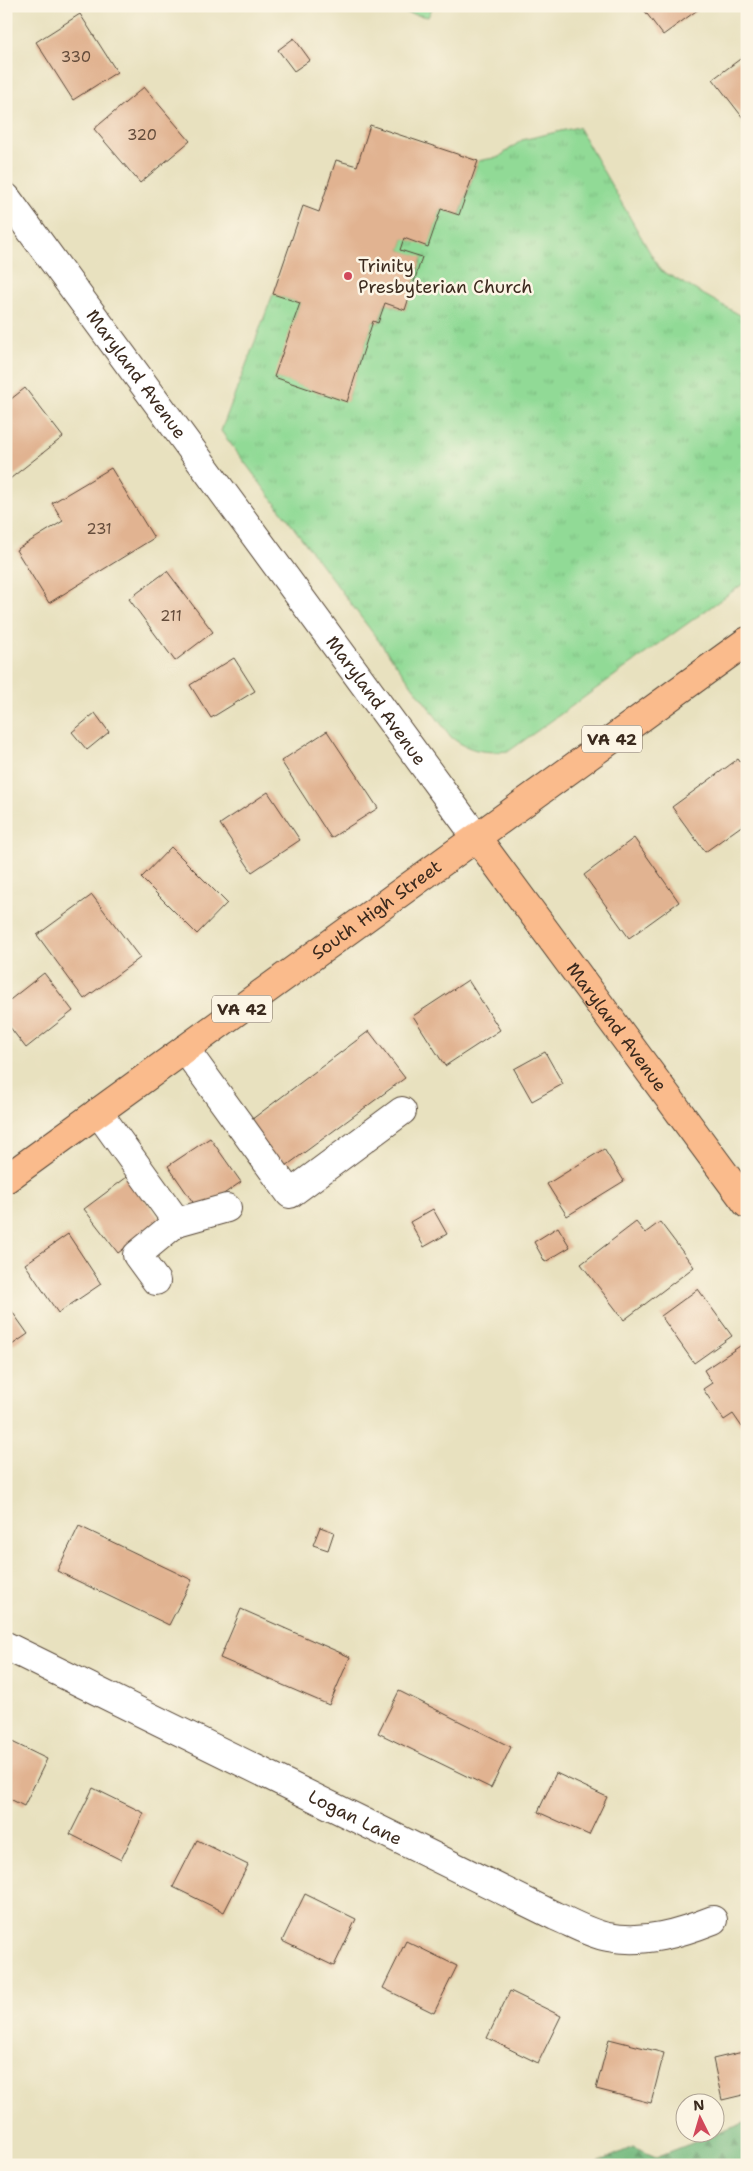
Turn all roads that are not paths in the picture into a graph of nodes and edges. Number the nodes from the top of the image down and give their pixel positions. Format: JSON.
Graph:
{"nodes":[{"id":1,"x":6,"y":197,"type":"edge"},
{"id":2,"x":747,"y":640,"type":"edge"},
{"id":3,"x":477,"y":838,"type":"junction"},
{"id":4,"x":185,"y":1049,"type":"junction"},
{"id":5,"x":402,"y":1111,"type":"dead end"},
{"id":6,"x":98,"y":1112,"type":"junction"},
{"id":7,"x":6,"y":1179,"type":"edge"},
{"id":8,"x":747,"y":1204,"type":"edge"},
{"id":9,"x":227,"y":1208,"type":"dead end"},
{"id":10,"x":177,"y":1222,"type":"junction"},
{"id":11,"x":156,"y":1281,"type":"dead end"},
{"id":12,"x":6,"y":1646,"type":"edge"},
{"id":13,"x":713,"y":1920,"type":"dead end"}],
"edges":[{"from":1,"to":3,"type":"street","name":"Maryland Avenue"},
{"from":2,"to":3,"type":"main road","name":"South High Street","number":"VA 42"},
{"from":3,"to":4,"type":"main road","name":"South High Street","number":"VA 42"},
{"from":3,"to":8,"type":"main road","name":"Maryland Avenue"},
{"from":4,"to":5,"type":"street"},
{"from":4,"to":6,"type":"main road","name":"South High Street","number":"VA 42"},
{"from":6,"to":7,"type":"main road","name":"South High Street","number":"VA 42"},
{"from":6,"to":10,"type":"street"},
{"from":9,"to":10,"type":"street"},
{"from":10,"to":11,"type":"street"},
{"from":12,"to":13,"type":"street","name":"Logan Lane"}]}
